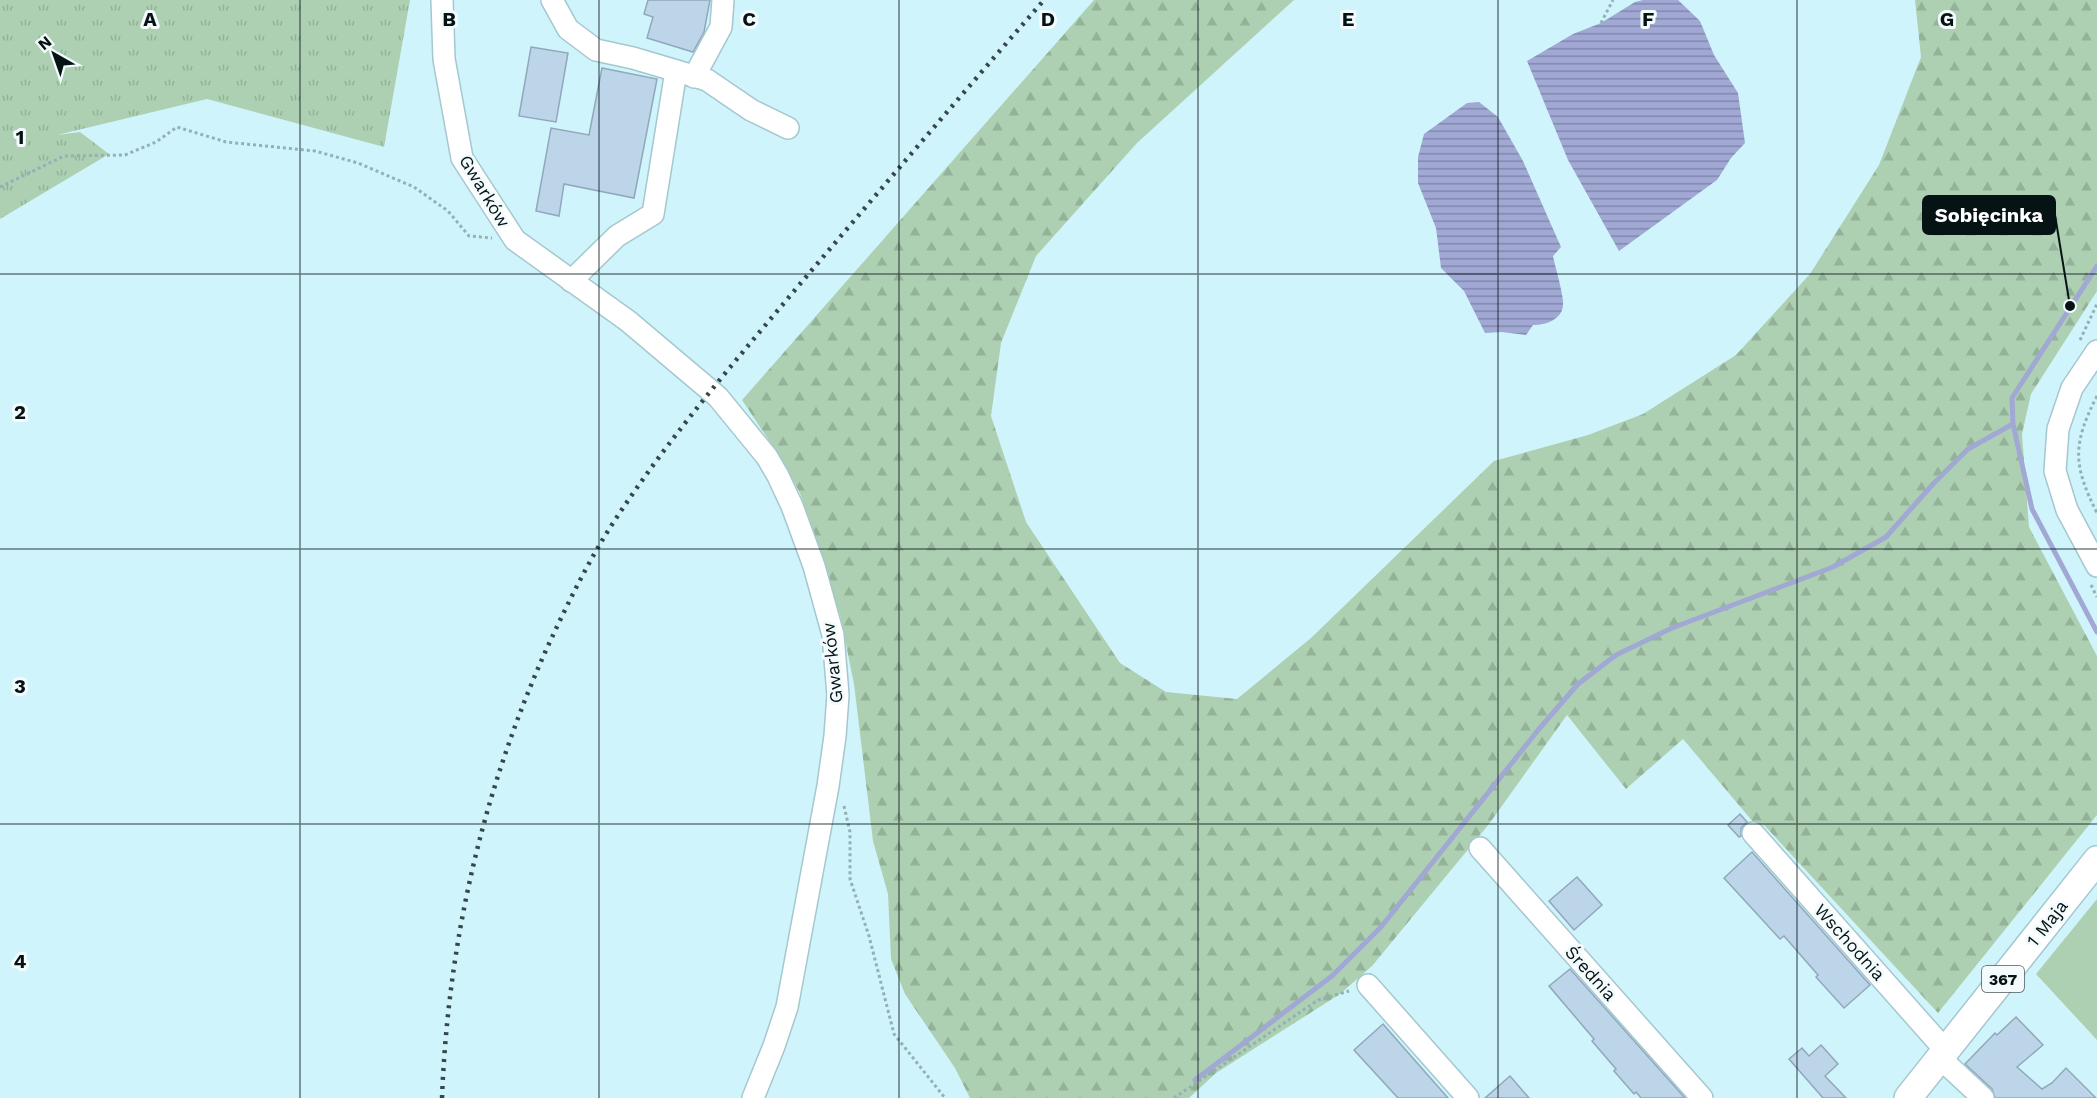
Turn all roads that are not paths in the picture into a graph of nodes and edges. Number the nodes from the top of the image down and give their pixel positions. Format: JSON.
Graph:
{"nodes":[{"id":1,"x":442,"y":0,"type":"edge"},
{"id":2,"x":552,"y":0,"type":"edge"},
{"id":3,"x":723,"y":0,"type":"edge"},
{"id":4,"x":685,"y":74,"type":"junction"},
{"id":5,"x":788,"y":128,"type":"dead end"},
{"id":6,"x":571,"y":281,"type":"junction"},
{"id":7,"x":2097,"y":351,"type":"edge"},
{"id":8,"x":2097,"y":566,"type":"edge"},
{"id":9,"x":1753,"y":833,"type":"dead end"},
{"id":10,"x":1480,"y":848,"type":"dead end"},
{"id":11,"x":2097,"y":860,"type":"edge"},
{"id":12,"x":1368,"y":985,"type":"road end"},
{"id":13,"x":1943,"y":1054,"type":"junction"},
{"id":14,"x":753,"y":1098,"type":"edge"},
{"id":15,"x":1468,"y":1098,"type":"edge"},
{"id":16,"x":1702,"y":1098,"type":"edge"},
{"id":17,"x":1908,"y":1098,"type":"edge"},
{"id":18,"x":1983,"y":1098,"type":"edge"}],
"edges":[{"from":1,"to":6,"type":"street","name":"Gwarków"},
{"from":2,"to":4,"type":"street"},
{"from":3,"to":4,"type":"street"},
{"from":4,"to":5,"type":"street"},
{"from":4,"to":6,"type":"street"},
{"from":6,"to":14,"type":"street","name":"Gwarków"},
{"from":7,"to":8,"type":"street"},
{"from":9,"to":13,"type":"street","name":"Wschodnia"},
{"from":10,"to":16,"type":"street","name":"Średnia"},
{"from":11,"to":13,"type":"main road","name":"1 Maja","number":"367"},
{"from":12,"to":15,"type":"street"},
{"from":13,"to":17,"type":"main road","name":"1 Maja","number":"367"},
{"from":13,"to":18,"type":"street","name":"Wschodnia"}]}
